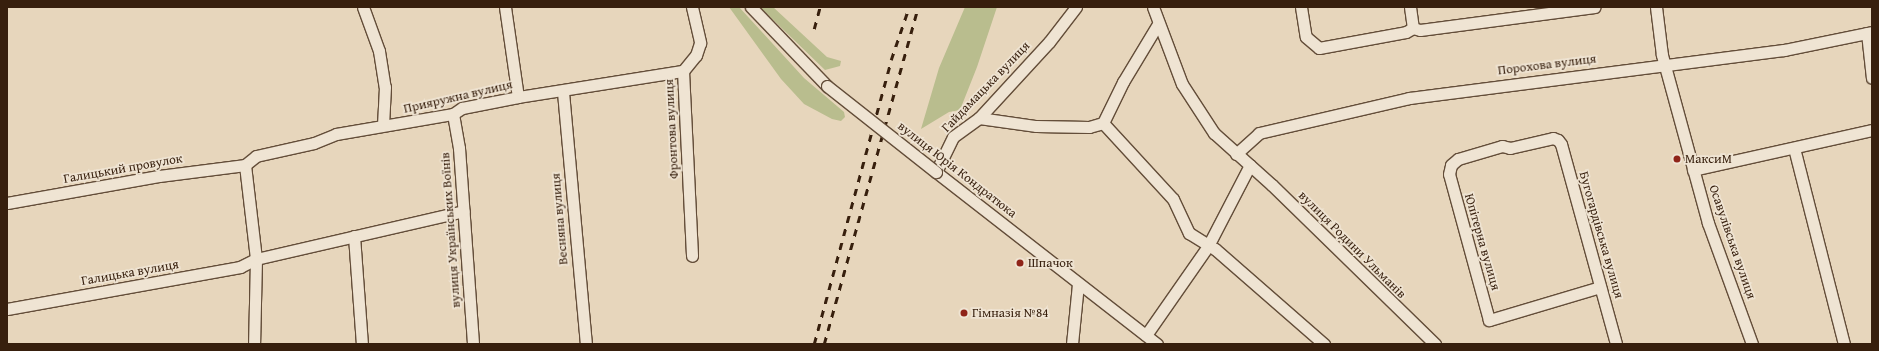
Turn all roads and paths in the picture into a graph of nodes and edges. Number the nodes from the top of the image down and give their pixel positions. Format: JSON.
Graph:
{"nodes":[{"id":1,"x":363,"y":7,"type":"edge"},
{"id":2,"x":505,"y":7,"type":"edge"},
{"id":3,"x":692,"y":7,"type":"edge"},
{"id":4,"x":751,"y":7,"type":"edge"},
{"id":5,"x":1076,"y":7,"type":"edge"},
{"id":6,"x":1153,"y":7,"type":"edge"},
{"id":7,"x":1301,"y":7,"type":"edge"},
{"id":8,"x":1410,"y":7,"type":"edge"},
{"id":9,"x":1594,"y":7,"type":"edge"},
{"id":10,"x":1656,"y":7,"type":"edge"},
{"id":11,"x":1158,"y":24,"type":"junction"},
{"id":12,"x":1414,"y":28,"type":"junction"},
{"id":13,"x":1870,"y":33,"type":"edge"},
{"id":14,"x":1665,"y":64,"type":"junction"},
{"id":15,"x":683,"y":70,"type":"junction"},
{"id":16,"x":1872,"y":78,"type":"edge"},
{"id":17,"x":562,"y":92,"type":"junction"},
{"id":18,"x":518,"y":97,"type":"junction"},
{"id":19,"x":452,"y":114,"type":"junction"},
{"id":20,"x":979,"y":118,"type":"junction"},
{"id":21,"x":1103,"y":123,"type":"junction"},
{"id":22,"x":383,"y":125,"type":"junction"},
{"id":23,"x":1872,"y":130,"type":"edge"},
{"id":24,"x":1553,"y":138,"type":"joint"},
{"id":25,"x":1794,"y":148,"type":"junction"},
{"id":26,"x":1236,"y":154,"type":"junction"},
{"id":27,"x":245,"y":165,"type":"junction"},
{"id":28,"x":1250,"y":165,"type":"junction"},
{"id":29,"x":1693,"y":170,"type":"junction"},
{"id":30,"x":936,"y":172,"type":"junction"},
{"id":31,"x":7,"y":203,"type":"edge"},
{"id":32,"x":464,"y":211,"type":"junction"},
{"id":33,"x":354,"y":236,"type":"junction"},
{"id":34,"x":1208,"y":246,"type":"junction"},
{"id":35,"x":692,"y":256,"type":"dead end"},
{"id":36,"x":256,"y":259,"type":"junction"},
{"id":37,"x":1078,"y":284,"type":"junction"},
{"id":38,"x":1600,"y":287,"type":"junction"},
{"id":39,"x":7,"y":309,"type":"edge"},
{"id":40,"x":1146,"y":335,"type":"junction"},
{"id":41,"x":254,"y":344,"type":"edge"},
{"id":42,"x":362,"y":344,"type":"edge"},
{"id":43,"x":473,"y":344,"type":"edge"},
{"id":44,"x":586,"y":344,"type":"edge"},
{"id":45,"x":1072,"y":344,"type":"edge"},
{"id":46,"x":1157,"y":344,"type":"edge"},
{"id":47,"x":1324,"y":344,"type":"edge"},
{"id":48,"x":1435,"y":344,"type":"edge"},
{"id":49,"x":1616,"y":344,"type":"edge"},
{"id":50,"x":1752,"y":344,"type":"edge"},
{"id":51,"x":1844,"y":344,"type":"edge"}],
"edges":[{"from":1,"to":22,"type":"street"},
{"from":2,"to":18,"type":"street"},
{"from":3,"to":15,"type":"street","name":"Фронтова вулиця"},
{"from":4,"to":30,"type":"street","name":"вулиця Юрія Кондратюка","bridge":true},
{"from":5,"to":20,"type":"street","name":"Гайдамацька вулиця"},
{"from":6,"to":11,"type":"street","name":"вулиця Родини Ульманів"},
{"from":7,"to":12,"type":"street"},
{"from":8,"to":12,"type":"street"},
{"from":9,"to":12,"type":"street"},
{"from":10,"to":14,"type":"street","name":"Осавулівська вулиця"},
{"from":11,"to":21,"type":"street"},
{"from":11,"to":26,"type":"street","name":"вулиця Родини Ульманів"},
{"from":13,"to":14,"type":"street","name":"Порохова вулиця"},
{"from":13,"to":16,"type":"street"},
{"from":14,"to":26,"type":"street","name":"Порохова вулиця"},
{"from":14,"to":29,"type":"street","name":"Осавулівська вулиця"},
{"from":15,"to":17,"type":"street","name":"Прияружна вулиця"},
{"from":15,"to":35,"type":"street","name":"Фронтова вулиця"},
{"from":17,"to":18,"type":"street","name":"Прияружна вулиця"},
{"from":17,"to":44,"type":"street","name":"Весняна вулиця"},
{"from":18,"to":19,"type":"street","name":"Прияружна вулиця"},
{"from":19,"to":22,"type":"street","name":"Прияружна вулиця"},
{"from":19,"to":32,"type":"street","name":"вулиця Українських Воїнів"},
{"from":20,"to":21,"type":"street"},
{"from":20,"to":30,"type":"street","name":"Гайдамацька вулиця"},
{"from":21,"to":34,"type":"street"},
{"from":22,"to":27,"type":"street","name":"Прияружна вулиця"},
{"from":23,"to":25,"type":"street"},
{"from":24,"to":38,"type":"street","name":"Бугогардівська вулиця"},
{"from":24,"to":38,"type":"street","name":"Юпітерна вулиця"},
{"from":25,"to":29,"type":"street"},
{"from":25,"to":51,"type":"street"},
{"from":26,"to":28,"type":"street","name":"вулиця Родини Ульманів"},
{"from":27,"to":31,"type":"street","name":"Галицький провулок"},
{"from":27,"to":36,"type":"street"},
{"from":28,"to":34,"type":"street"},
{"from":28,"to":48,"type":"street","name":"вулиця Родини Ульманів"},
{"from":29,"to":50,"type":"street","name":"Осавулівська вулиця"},
{"from":30,"to":37,"type":"street","name":"вулиця Юрія Кондратюка"},
{"from":32,"to":33,"type":"street","name":"Галицька вулиця"},
{"from":32,"to":43,"type":"street","name":"вулиця Українських Воїнів"},
{"from":33,"to":36,"type":"street","name":"Галицька вулиця"},
{"from":33,"to":42,"type":"street"},
{"from":34,"to":40,"type":"street"},
{"from":34,"to":47,"type":"street"},
{"from":36,"to":39,"type":"street","name":"Галицька вулиця"},
{"from":36,"to":41,"type":"street"},
{"from":37,"to":40,"type":"street","name":"вулиця Юрія Кондратюка"},
{"from":37,"to":45,"type":"street"},
{"from":38,"to":49,"type":"street","name":"Бугогардівська вулиця"},
{"from":40,"to":46,"type":"street","name":"вулиця Юрія Кондратюка"}]}
